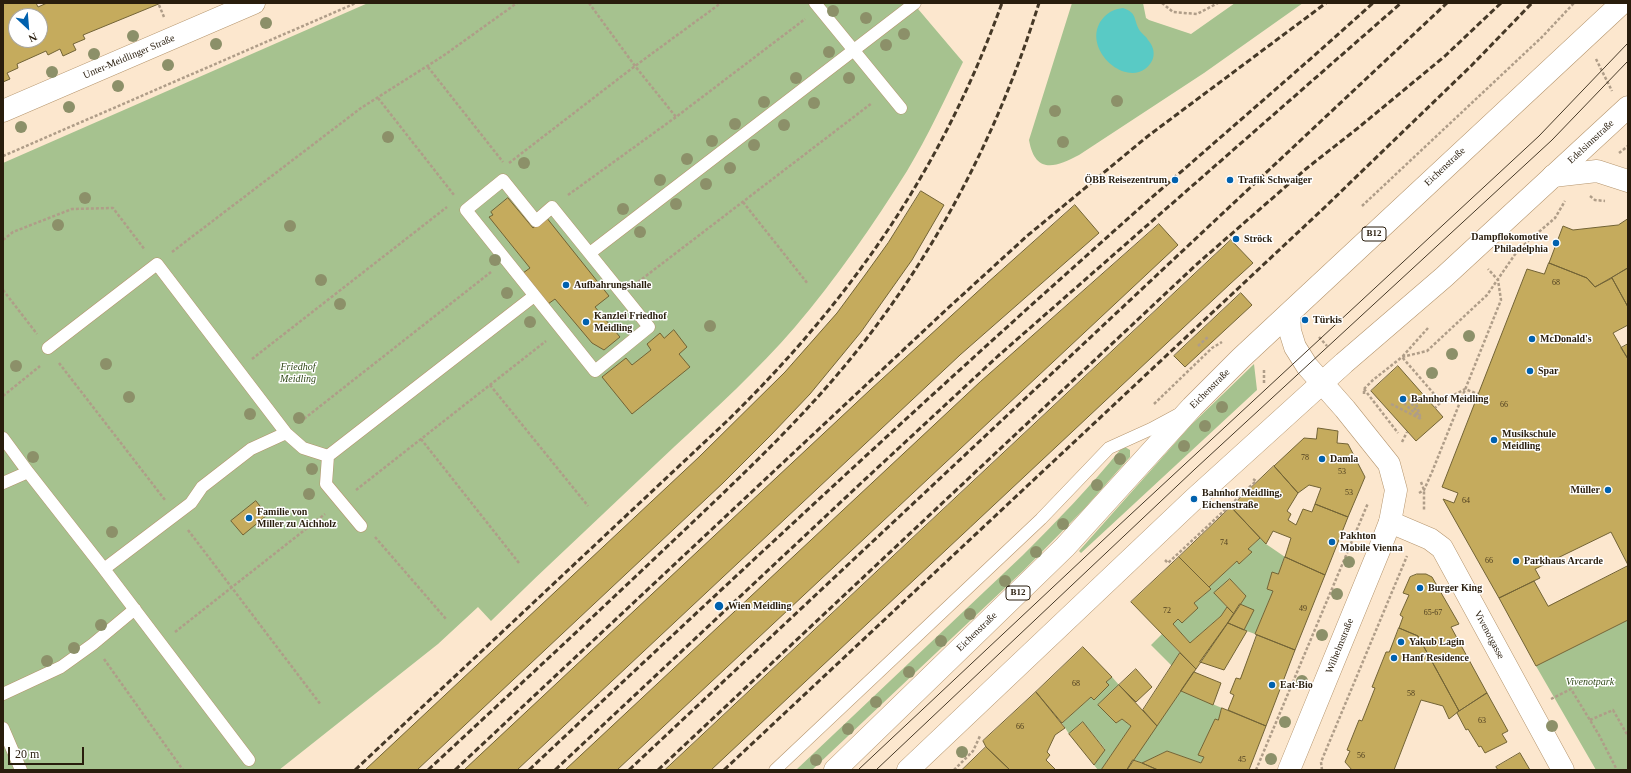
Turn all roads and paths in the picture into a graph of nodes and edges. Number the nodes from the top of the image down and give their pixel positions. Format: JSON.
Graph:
{"nodes":[{"id":1,"x":254,"y":3,"type":"edge"},
{"id":2,"x":356,"y":3,"type":"edge"},
{"id":3,"x":516,"y":3,"type":"edge"},
{"id":4,"x":589,"y":3,"type":"edge"},
{"id":5,"x":721,"y":3,"type":"edge"},
{"id":6,"x":915,"y":3,"type":"edge"},
{"id":7,"x":1162,"y":3,"type":"edge"},
{"id":8,"x":1218,"y":3,"type":"edge"},
{"id":9,"x":1574,"y":3,"type":"edge"},
{"id":10,"x":1622,"y":3,"type":"edge"},
{"id":11,"x":817,"y":6,"type":"edge"},
{"id":12,"x":855,"y":50,"type":"junction"},
{"id":13,"x":1593,"y":55,"type":"dead end"},
{"id":14,"x":635,"y":66,"type":"junction"},
{"id":15,"x":428,"y":67,"type":"junction"},
{"id":16,"x":1610,"y":88,"type":"dead end"},
{"id":17,"x":887,"y":91,"type":"junction"},
{"id":18,"x":378,"y":98,"type":"junction"},
{"id":19,"x":1628,"y":107,"type":"edge"},
{"id":20,"x":901,"y":108,"type":"dead end"},
{"id":21,"x":3,"y":111,"type":"edge"},
{"id":22,"x":676,"y":117,"type":"junction"},
{"id":23,"x":3,"y":156,"type":"edge"},
{"id":24,"x":1553,"y":176,"type":"junction"},
{"id":25,"x":1628,"y":181,"type":"edge"},
{"id":26,"x":1568,"y":195,"type":"dead end"},
{"id":27,"x":457,"y":199,"type":"junction"},
{"id":28,"x":743,"y":202,"type":"junction"},
{"id":29,"x":1362,"y":206,"type":"dead end"},
{"id":30,"x":552,"y":207,"type":"junction"},
{"id":31,"x":466,"y":210,"type":"junction"},
{"id":32,"x":3,"y":240,"type":"edge"},
{"id":33,"x":590,"y":253,"type":"junction"},
{"id":34,"x":506,"y":260,"type":"junction"},
{"id":35,"x":157,"y":264,"type":"junction"},
{"id":36,"x":1484,"y":264,"type":"dead end"},
{"id":37,"x":1498,"y":280,"type":"junction"},
{"id":38,"x":808,"y":284,"type":"dead end"},
{"id":39,"x":3,"y":290,"type":"edge"},
{"id":40,"x":623,"y":294,"type":"junction"},
{"id":41,"x":534,"y":296,"type":"junction"},
{"id":42,"x":1289,"y":314,"type":"junction"},
{"id":43,"x":1428,"y":328,"type":"dead end"},
{"id":44,"x":561,"y":329,"type":"junction"},
{"id":45,"x":1209,"y":336,"type":"dead end"},
{"id":46,"x":1226,"y":340,"type":"dead end"},
{"id":47,"x":1198,"y":346,"type":"dead end"},
{"id":48,"x":50,"y":352,"type":"junction"},
{"id":49,"x":1402,"y":357,"type":"junction"},
{"id":50,"x":239,"y":369,"type":"junction"},
{"id":51,"x":1322,"y":383,"type":"junction"},
{"id":52,"x":490,"y":385,"type":"junction"},
{"id":53,"x":1364,"y":389,"type":"junction"},
{"id":54,"x":1465,"y":389,"type":"junction"},
{"id":55,"x":1478,"y":394,"type":"dead end"},
{"id":56,"x":1413,"y":395,"type":"dead end"},
{"id":57,"x":3,"y":396,"type":"edge"},
{"id":58,"x":1409,"y":399,"type":"dead end"},
{"id":59,"x":1363,"y":400,"type":"dead end"},
{"id":60,"x":1441,"y":402,"type":"junction"},
{"id":61,"x":1404,"y":403,"type":"dead end"},
{"id":62,"x":1391,"y":404,"type":"dead end"},
{"id":63,"x":1153,"y":405,"type":"dead end"},
{"id":64,"x":1192,"y":406,"type":"junction"},
{"id":65,"x":1435,"y":408,"type":"dead end"},
{"id":66,"x":1421,"y":419,"type":"junction"},
{"id":67,"x":286,"y":432,"type":"junction"},
{"id":68,"x":1407,"y":432,"type":"dead end"},
{"id":69,"x":3,"y":438,"type":"edge"},
{"id":70,"x":421,"y":439,"type":"junction"},
{"id":71,"x":1403,"y":439,"type":"junction"},
{"id":72,"x":1401,"y":444,"type":"dead end"},
{"id":73,"x":328,"y":456,"type":"junction"},
{"id":74,"x":28,"y":472,"type":"junction"},
{"id":75,"x":3,"y":483,"type":"edge"},
{"id":76,"x":1415,"y":497,"type":"dead end"},
{"id":77,"x":1369,"y":500,"type":"dead end"},
{"id":78,"x":341,"y":501,"type":"junction"},
{"id":79,"x":588,"y":506,"type":"dead end"},
{"id":80,"x":176,"y":515,"type":"junction"},
{"id":81,"x":1390,"y":522,"type":"junction"},
{"id":82,"x":360,"y":526,"type":"joint"},
{"id":83,"x":1408,"y":553,"type":"dead end"},
{"id":84,"x":519,"y":563,"type":"dead end"},
{"id":85,"x":104,"y":569,"type":"junction"},
{"id":86,"x":232,"y":587,"type":"junction"},
{"id":87,"x":135,"y":609,"type":"junction"},
{"id":88,"x":446,"y":619,"type":"dead end"},
{"id":89,"x":161,"y":643,"type":"junction"},
{"id":90,"x":93,"y":644,"type":"junction"},
{"id":91,"x":3,"y":694,"type":"edge"},
{"id":92,"x":321,"y":705,"type":"dead end"},
{"id":93,"x":1529,"y":710,"type":"junction"},
{"id":94,"x":1590,"y":720,"type":"junction"},
{"id":95,"x":3,"y":728,"type":"edge"},
{"id":96,"x":1628,"y":736,"type":"edge"},
{"id":97,"x":249,"y":760,"type":"dead end"},
{"id":98,"x":21,"y":770,"type":"edge"},
{"id":99,"x":183,"y":770,"type":"edge"},
{"id":100,"x":774,"y":770,"type":"edge"},
{"id":101,"x":835,"y":770,"type":"edge"},
{"id":102,"x":908,"y":770,"type":"edge"},
{"id":103,"x":1256,"y":770,"type":"edge"},
{"id":104,"x":1289,"y":770,"type":"edge"},
{"id":105,"x":1322,"y":770,"type":"edge"},
{"id":106,"x":1563,"y":770,"type":"edge"},
{"id":107,"x":1617,"y":770,"type":"edge"}],
"edges":[{"from":1,"to":21,"type":"main road","name":"Unter-Meidlinger Straße"},
{"from":2,"to":23,"type":"path"},
{"from":3,"to":15,"type":"path"},
{"from":4,"to":14,"type":"path"},
{"from":5,"to":14,"type":"path"},
{"from":6,"to":12,"type":"lane"},
{"from":7,"to":8,"type":"path"},
{"from":9,"to":29,"type":"path"},
{"from":10,"to":42,"type":"main road","name":"Eichenstraße","number":"B12"},
{"from":11,"to":12,"type":"lane"},
{"from":11,"to":22,"type":"path"},
{"from":12,"to":17,"type":"lane"},
{"from":12,"to":33,"type":"lane"},
{"from":13,"to":16,"type":"path"},
{"from":14,"to":15,"type":"path"},
{"from":14,"to":22,"type":"path"},
{"from":15,"to":18,"type":"path"},
{"from":17,"to":20,"type":"lane"},
{"from":17,"to":28,"type":"path"},
{"from":18,"to":27,"type":"path"},
{"from":18,"to":35,"type":"path"},
{"from":19,"to":24,"type":"main road","name":"Edelsinnstraße"},
{"from":22,"to":30,"type":"path"},
{"from":24,"to":25,"type":"main road"},
{"from":24,"to":51,"type":"main road"},
{"from":26,"to":37,"type":"path"},
{"from":27,"to":31,"type":"path"},
{"from":27,"to":50,"type":"path"},
{"from":28,"to":38,"type":"path"},
{"from":28,"to":40,"type":"path"},
{"from":30,"to":31,"type":"lane"},
{"from":30,"to":33,"type":"lane"},
{"from":31,"to":34,"type":"lane"},
{"from":32,"to":35,"type":"path"},
{"from":33,"to":40,"type":"lane"},
{"from":34,"to":41,"type":"lane"},
{"from":34,"to":67,"type":"path"},
{"from":35,"to":48,"type":"lane"},
{"from":35,"to":50,"type":"lane"},
{"from":36,"to":37,"type":"path"},
{"from":37,"to":49,"type":"path"},
{"from":37,"to":54,"type":"path"},
{"from":39,"to":48,"type":"path"},
{"from":40,"to":44,"type":"lane"},
{"from":41,"to":44,"type":"lane"},
{"from":41,"to":73,"type":"lane"},
{"from":42,"to":51,"type":"main road"},
{"from":42,"to":64,"type":"main road","name":"Eichenstraße","number":"B12"},
{"from":43,"to":49,"type":"path"},
{"from":44,"to":52,"type":"path"},
{"from":45,"to":47,"type":"path"},
{"from":46,"to":63,"type":"path"},
{"from":48,"to":57,"type":"path"},
{"from":48,"to":80,"type":"path"},
{"from":49,"to":53,"type":"path"},
{"from":49,"to":60,"type":"path"},
{"from":50,"to":67,"type":"lane"},
{"from":51,"to":81,"type":"main road"},
{"from":51,"to":102,"type":"main road"},
{"from":52,"to":70,"type":"path"},
{"from":52,"to":79,"type":"path"},
{"from":53,"to":59,"type":"path"},
{"from":53,"to":71,"type":"path"},
{"from":54,"to":55,"type":"path"},
{"from":54,"to":60,"type":"path"},
{"from":54,"to":76,"type":"path"},
{"from":56,"to":66,"type":"path"},
{"from":58,"to":66,"type":"path"},
{"from":60,"to":65,"type":"path"},
{"from":61,"to":66,"type":"path"},
{"from":62,"to":66,"type":"path"},
{"from":64,"to":100,"type":"lane"},
{"from":64,"to":101,"type":"main road","name":"Eichenstraße","number":"B12"},
{"from":67,"to":73,"type":"lane"},
{"from":67,"to":80,"type":"lane"},
{"from":68,"to":71,"type":"path"},
{"from":69,"to":74,"type":"lane"},
{"from":70,"to":78,"type":"path"},
{"from":70,"to":84,"type":"path"},
{"from":71,"to":72,"type":"path"},
{"from":73,"to":78,"type":"lane"},
{"from":74,"to":75,"type":"lane"},
{"from":74,"to":85,"type":"lane"},
{"from":77,"to":103,"type":"path"},
{"from":78,"to":82,"type":"lane"},
{"from":78,"to":86,"type":"path"},
{"from":80,"to":85,"type":"lane"},
{"from":80,"to":86,"type":"path"},
{"from":81,"to":93,"type":"main road","name":"Vivenotgasse"},
{"from":81,"to":104,"type":"main road","name":"Wilhelmstraße"},
{"from":82,"to":88,"type":"path"},
{"from":83,"to":105,"type":"path"},
{"from":85,"to":87,"type":"lane"},
{"from":86,"to":89,"type":"path"},
{"from":86,"to":92,"type":"path"},
{"from":87,"to":89,"type":"lane"},
{"from":87,"to":90,"type":"lane"},
{"from":89,"to":97,"type":"lane"},
{"from":90,"to":91,"type":"lane"},
{"from":90,"to":99,"type":"path"},
{"from":93,"to":94,"type":"path"},
{"from":93,"to":106,"type":"main road","name":"Vivenotgasse"},
{"from":94,"to":96,"type":"path"},
{"from":94,"to":107,"type":"path"},
{"from":95,"to":98,"type":"lane"}]}
